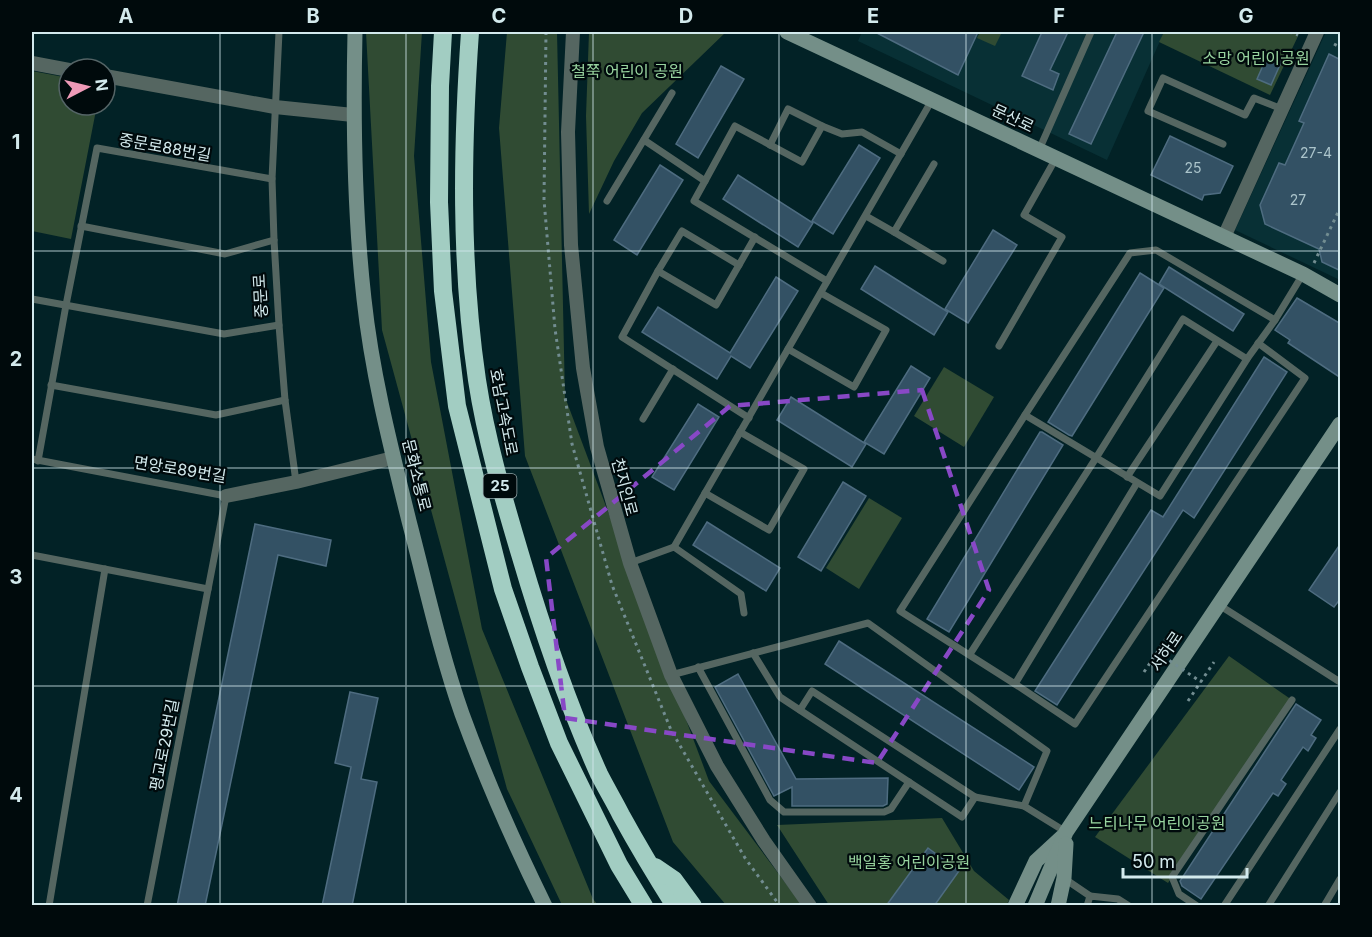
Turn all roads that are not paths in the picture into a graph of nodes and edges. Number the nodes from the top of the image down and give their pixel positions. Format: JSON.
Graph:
{"nodes":[{"id":1,"x":279,"y":32,"type":"edge"},
{"id":2,"x":355,"y":32,"type":"edge"},
{"id":3,"x":443,"y":32,"type":"edge"},
{"id":4,"x":470,"y":32,"type":"edge"},
{"id":5,"x":573,"y":32,"type":"edge"},
{"id":6,"x":787,"y":32,"type":"edge"},
{"id":7,"x":1091,"y":32,"type":"edge"},
{"id":8,"x":1317,"y":32,"type":"edge"},
{"id":9,"x":32,"y":63,"type":"edge"},
{"id":10,"x":57,"y":68,"type":"edge"},
{"id":11,"x":117,"y":78,"type":"edge"},
{"id":12,"x":672,"y":93,"type":"dead end"},
{"id":13,"x":932,"y":100,"type":"junction"},
{"id":14,"x":275,"y":107,"type":"junction"},
{"id":15,"x":1282,"y":109,"type":"junction"},
{"id":16,"x":353,"y":115,"type":"junction"},
{"id":17,"x":822,"y":126,"type":"junction"},
{"id":18,"x":644,"y":140,"type":"junction"},
{"id":19,"x":1223,"y":144,"type":"dead end"},
{"id":20,"x":770,"y":145,"type":"junction"},
{"id":21,"x":1039,"y":150,"type":"junction"},
{"id":22,"x":901,"y":154,"type":"junction"},
{"id":23,"x":1056,"y":158,"type":"junction"},
{"id":24,"x":934,"y":164,"type":"dead end"},
{"id":25,"x":272,"y":179,"type":"junction"},
{"id":26,"x":705,"y":181,"type":"junction"},
{"id":27,"x":607,"y":201,"type":"dead end"},
{"id":28,"x":866,"y":216,"type":"junction"},
{"id":29,"x":81,"y":226,"type":"junction"},
{"id":30,"x":894,"y":232,"type":"junction"},
{"id":31,"x":755,"y":237,"type":"junction"},
{"id":32,"x":1224,"y":237,"type":"junction"},
{"id":33,"x":274,"y":240,"type":"junction"},
{"id":34,"x":943,"y":261,"type":"dead end"},
{"id":35,"x":739,"y":265,"type":"junction"},
{"id":36,"x":658,"y":271,"type":"junction"},
{"id":37,"x":1303,"y":274,"type":"junction"},
{"id":38,"x":827,"y":281,"type":"junction"},
{"id":39,"x":821,"y":293,"type":"junction"},
{"id":40,"x":1341,"y":296,"type":"edge"},
{"id":41,"x":32,"y":299,"type":"edge"},
{"id":42,"x":66,"y":305,"type":"junction"},
{"id":43,"x":1275,"y":320,"type":"junction"},
{"id":44,"x":279,"y":325,"type":"junction"},
{"id":45,"x":1217,"y":340,"type":"junction"},
{"id":46,"x":1258,"y":343,"type":"junction"},
{"id":47,"x":999,"y":346,"type":"dead end"},
{"id":48,"x":788,"y":348,"type":"junction"},
{"id":49,"x":1246,"y":359,"type":"junction"},
{"id":50,"x":673,"y":369,"type":"junction"},
{"id":51,"x":51,"y":385,"type":"junction"},
{"id":52,"x":285,"y":400,"type":"junction"},
{"id":53,"x":1024,"y":415,"type":"junction"},
{"id":54,"x":749,"y":417,"type":"junction"},
{"id":55,"x":643,"y":419,"type":"dead end"},
{"id":56,"x":1341,"y":424,"type":"edge"},
{"id":57,"x":740,"y":432,"type":"junction"},
{"id":58,"x":393,"y":458,"type":"junction"},
{"id":59,"x":1096,"y":459,"type":"junction"},
{"id":60,"x":35,"y":460,"type":"edge"},
{"id":61,"x":1127,"y":477,"type":"junction"},
{"id":62,"x":296,"y":482,"type":"junction"},
{"id":63,"x":1137,"y":483,"type":"junction"},
{"id":64,"x":705,"y":493,"type":"junction"},
{"id":65,"x":226,"y":496,"type":"junction"},
{"id":66,"x":674,"y":547,"type":"junction"},
{"id":67,"x":32,"y":555,"type":"edge"},
{"id":68,"x":630,"y":562,"type":"junction"},
{"id":69,"x":105,"y":569,"type":"junction"},
{"id":70,"x":208,"y":589,"type":"junction"},
{"id":71,"x":1219,"y":605,"type":"junction"},
{"id":72,"x":744,"y":613,"type":"dead end"},
{"id":73,"x":753,"y":653,"type":"junction"},
{"id":74,"x":970,"y":654,"type":"junction"},
{"id":75,"x":698,"y":667,"type":"junction"},
{"id":76,"x":671,"y":675,"type":"junction"},
{"id":77,"x":1341,"y":682,"type":"edge"},
{"id":78,"x":1015,"y":684,"type":"junction"},
{"id":79,"x":1292,"y":700,"type":"dead end"},
{"id":80,"x":800,"y":710,"type":"junction"},
{"id":81,"x":1341,"y":729,"type":"edge"},
{"id":82,"x":909,"y":782,"type":"junction"},
{"id":83,"x":1341,"y":792,"type":"edge"},
{"id":84,"x":975,"y":797,"type":"junction"},
{"id":85,"x":1024,"y":806,"type":"junction"},
{"id":86,"x":1066,"y":832,"type":"junction"},
{"id":87,"x":648,"y":863,"type":"junction"},
{"id":88,"x":1064,"y":878,"type":"junction"},
{"id":89,"x":1341,"y":879,"type":"edge"},
{"id":90,"x":1090,"y":896,"type":"junction"},
{"id":91,"x":49,"y":906,"type":"edge"},
{"id":92,"x":147,"y":906,"type":"edge"},
{"id":93,"x":545,"y":906,"type":"edge"},
{"id":94,"x":644,"y":906,"type":"edge"},
{"id":95,"x":675,"y":906,"type":"edge"},
{"id":96,"x":693,"y":906,"type":"edge"},
{"id":97,"x":810,"y":906,"type":"edge"},
{"id":98,"x":1015,"y":906,"type":"edge"},
{"id":99,"x":1035,"y":906,"type":"edge"},
{"id":100,"x":1058,"y":906,"type":"edge"},
{"id":101,"x":1087,"y":906,"type":"edge"},
{"id":102,"x":1129,"y":906,"type":"edge"},
{"id":103,"x":1197,"y":906,"type":"edge"},
{"id":104,"x":1224,"y":906,"type":"edge"},
{"id":105,"x":1268,"y":906,"type":"edge"},
{"id":106,"x":1324,"y":906,"type":"edge"}],
"edges":[{"from":1,"to":14,"type":"lane","name":"중문로"},
{"from":2,"to":16,"type":"street","name":"문화소통로"},
{"from":3,"to":94,"type":"highway","number":"25"},
{"from":4,"to":87,"type":"highway","name":"호남고속도로","number":"25"},
{"from":5,"to":68,"type":"street","name":"천지인로"},
{"from":6,"to":13,"type":"street","name":"문산로"},
{"from":7,"to":21,"type":"lane"},
{"from":8,"to":15,"type":"street"},
{"from":9,"to":10,"type":"street"},
{"from":11,"to":14,"type":"street"},
{"from":12,"to":18,"type":"lane"},
{"from":13,"to":21,"type":"street","name":"문산로"},
{"from":13,"to":22,"type":"lane"},
{"from":14,"to":16,"type":"street"},
{"from":14,"to":25,"type":"lane","name":"중문로"},
{"from":15,"to":19,"type":"lane"},
{"from":15,"to":32,"type":"street"},
{"from":16,"to":58,"type":"street","name":"문화소통로"},
{"from":17,"to":20,"type":"lane"},
{"from":17,"to":20,"type":"lane"},
{"from":17,"to":22,"type":"lane"},
{"from":18,"to":26,"type":"lane"},
{"from":18,"to":27,"type":"lane"},
{"from":20,"to":26,"type":"lane"},
{"from":21,"to":23,"type":"street","name":"문산로"},
{"from":22,"to":28,"type":"lane"},
{"from":23,"to":32,"type":"street","name":"문산로"},
{"from":23,"to":47,"type":"lane"},
{"from":24,"to":30,"type":"lane"},
{"from":25,"to":29,"type":"lane","name":"중문로88번길"},
{"from":25,"to":33,"type":"lane","name":"중문로"},
{"from":26,"to":31,"type":"lane"},
{"from":28,"to":30,"type":"lane"},
{"from":28,"to":38,"type":"lane"},
{"from":29,"to":33,"type":"lane"},
{"from":29,"to":42,"type":"lane","name":"중문로88번길"},
{"from":30,"to":34,"type":"lane"},
{"from":31,"to":35,"type":"lane"},
{"from":31,"to":38,"type":"lane"},
{"from":32,"to":37,"type":"street","name":"문산로"},
{"from":33,"to":44,"type":"lane","name":"중문로"},
{"from":35,"to":36,"type":"lane"},
{"from":35,"to":36,"type":"lane"},
{"from":36,"to":50,"type":"lane"},
{"from":37,"to":40,"type":"street","name":"문산로"},
{"from":37,"to":43,"type":"lane"},
{"from":38,"to":39,"type":"lane"},
{"from":39,"to":48,"type":"lane"},
{"from":39,"to":48,"type":"lane"},
{"from":41,"to":42,"type":"lane"},
{"from":42,"to":44,"type":"lane"},
{"from":42,"to":51,"type":"lane","name":"중문로88번길"},
{"from":43,"to":46,"type":"lane"},
{"from":43,"to":53,"type":"lane"},
{"from":44,"to":52,"type":"lane","name":"중문로"},
{"from":45,"to":49,"type":"lane"},
{"from":45,"to":59,"type":"lane"},
{"from":45,"to":61,"type":"lane"},
{"from":46,"to":49,"type":"lane"},
{"from":46,"to":78,"type":"lane"},
{"from":48,"to":54,"type":"lane"},
{"from":49,"to":63,"type":"lane"},
{"from":50,"to":54,"type":"lane"},
{"from":50,"to":55,"type":"lane"},
{"from":51,"to":52,"type":"lane"},
{"from":51,"to":60,"type":"lane","name":"중문로88번길"},
{"from":52,"to":62,"type":"lane","name":"중문로"},
{"from":53,"to":59,"type":"lane"},
{"from":53,"to":74,"type":"lane"},
{"from":54,"to":57,"type":"lane"},
{"from":56,"to":71,"type":"street","name":"서하로"},
{"from":57,"to":64,"type":"lane"},
{"from":57,"to":64,"type":"lane"},
{"from":58,"to":62,"type":"street","name":"면앙로89번길"},
{"from":58,"to":93,"type":"street","name":"문화소통로"},
{"from":59,"to":61,"type":"lane"},
{"from":59,"to":74,"type":"lane"},
{"from":60,"to":65,"type":"lane","name":"면앙로89번길"},
{"from":61,"to":63,"type":"lane"},
{"from":62,"to":65,"type":"street","name":"면앙로89번길"},
{"from":63,"to":78,"type":"lane"},
{"from":64,"to":66,"type":"lane"},
{"from":65,"to":70,"type":"lane","name":"평교로29번길"},
{"from":66,"to":68,"type":"lane"},
{"from":66,"to":72,"type":"lane"},
{"from":67,"to":69,"type":"lane"},
{"from":68,"to":76,"type":"street","name":"천지인로"},
{"from":69,"to":70,"type":"lane"},
{"from":69,"to":91,"type":"lane"},
{"from":70,"to":92,"type":"lane","name":"평교로29번길"},
{"from":71,"to":77,"type":"lane"},
{"from":71,"to":86,"type":"street","name":"서하로"},
{"from":73,"to":75,"type":"lane"},
{"from":73,"to":80,"type":"lane"},
{"from":73,"to":85,"type":"lane"},
{"from":74,"to":78,"type":"lane"},
{"from":75,"to":76,"type":"lane"},
{"from":75,"to":82,"type":"lane"},
{"from":76,"to":97,"type":"street","name":"천지인로"},
{"from":79,"to":103,"type":"lane"},
{"from":80,"to":82,"type":"lane"},
{"from":80,"to":84,"type":"lane"},
{"from":81,"to":104,"type":"lane"},
{"from":82,"to":84,"type":"lane"},
{"from":83,"to":105,"type":"lane"},
{"from":84,"to":85,"type":"lane"},
{"from":85,"to":86,"type":"lane"},
{"from":86,"to":88,"type":"street"},
{"from":86,"to":98,"type":"street"},
{"from":86,"to":99,"type":"street","name":"서하로"},
{"from":87,"to":95,"type":"highway","name":"호남고속도로","number":"25"},
{"from":87,"to":96,"type":"highway"},
{"from":88,"to":90,"type":"lane"},
{"from":88,"to":100,"type":"street"},
{"from":89,"to":106,"type":"lane"},
{"from":90,"to":101,"type":"lane"},
{"from":90,"to":102,"type":"lane"}]}
